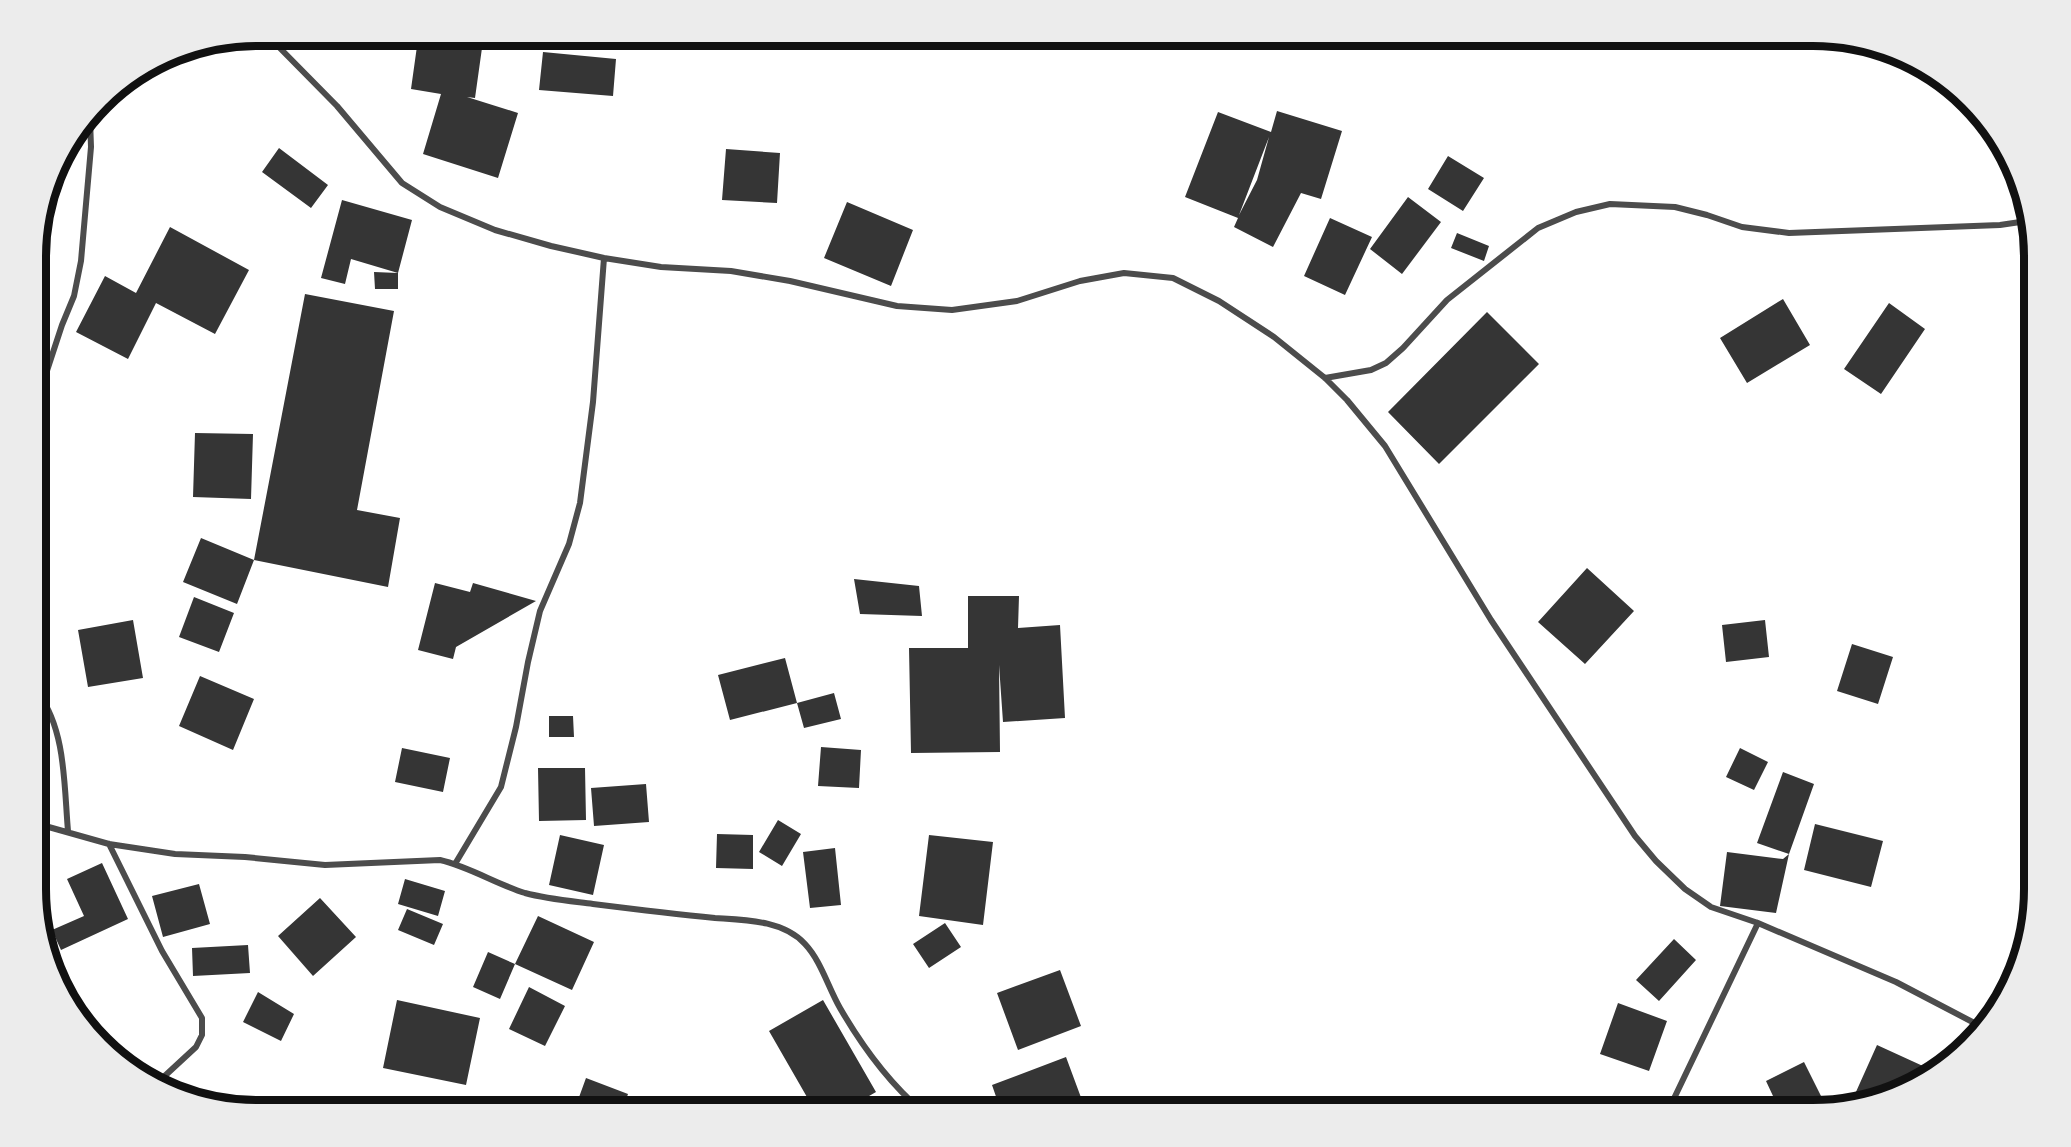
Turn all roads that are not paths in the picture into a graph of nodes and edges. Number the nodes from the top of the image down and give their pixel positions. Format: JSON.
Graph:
{"nodes":[{"id":1,"x":279,"y":47,"type":"edge"},
{"id":2,"x":90,"y":129,"type":"edge"},
{"id":3,"x":2021,"y":222,"type":"edge"},
{"id":4,"x":604,"y":258,"type":"junction"},
{"id":5,"x":46,"y":375,"type":"edge"},
{"id":6,"x":1325,"y":378,"type":"junction"},
{"id":7,"x":46,"y":706,"type":"edge"},
{"id":8,"x":46,"y":826,"type":"edge"},
{"id":9,"x":68,"y":831,"type":"junction"},
{"id":10,"x":110,"y":844,"type":"junction"},
{"id":11,"x":455,"y":864,"type":"junction"},
{"id":12,"x":1758,"y":922,"type":"junction"},
{"id":13,"x":1976,"y":1024,"type":"edge"},
{"id":14,"x":162,"y":1078,"type":"edge"},
{"id":15,"x":909,"y":1100,"type":"edge"},
{"id":16,"x":1673,"y":1100,"type":"edge"}],
"edges":[{"from":1,"to":4,"type":"street"},
{"from":2,"to":5,"type":"street"},
{"from":3,"to":6,"type":"street"},
{"from":4,"to":6,"type":"street"},
{"from":4,"to":11,"type":"street"},
{"from":6,"to":12,"type":"street"},
{"from":7,"to":9,"type":"street"},
{"from":8,"to":9,"type":"street"},
{"from":9,"to":10,"type":"street"},
{"from":10,"to":11,"type":"street"},
{"from":10,"to":14,"type":"street"},
{"from":11,"to":15,"type":"street"},
{"from":12,"to":13,"type":"street"},
{"from":12,"to":16,"type":"street"}]}
